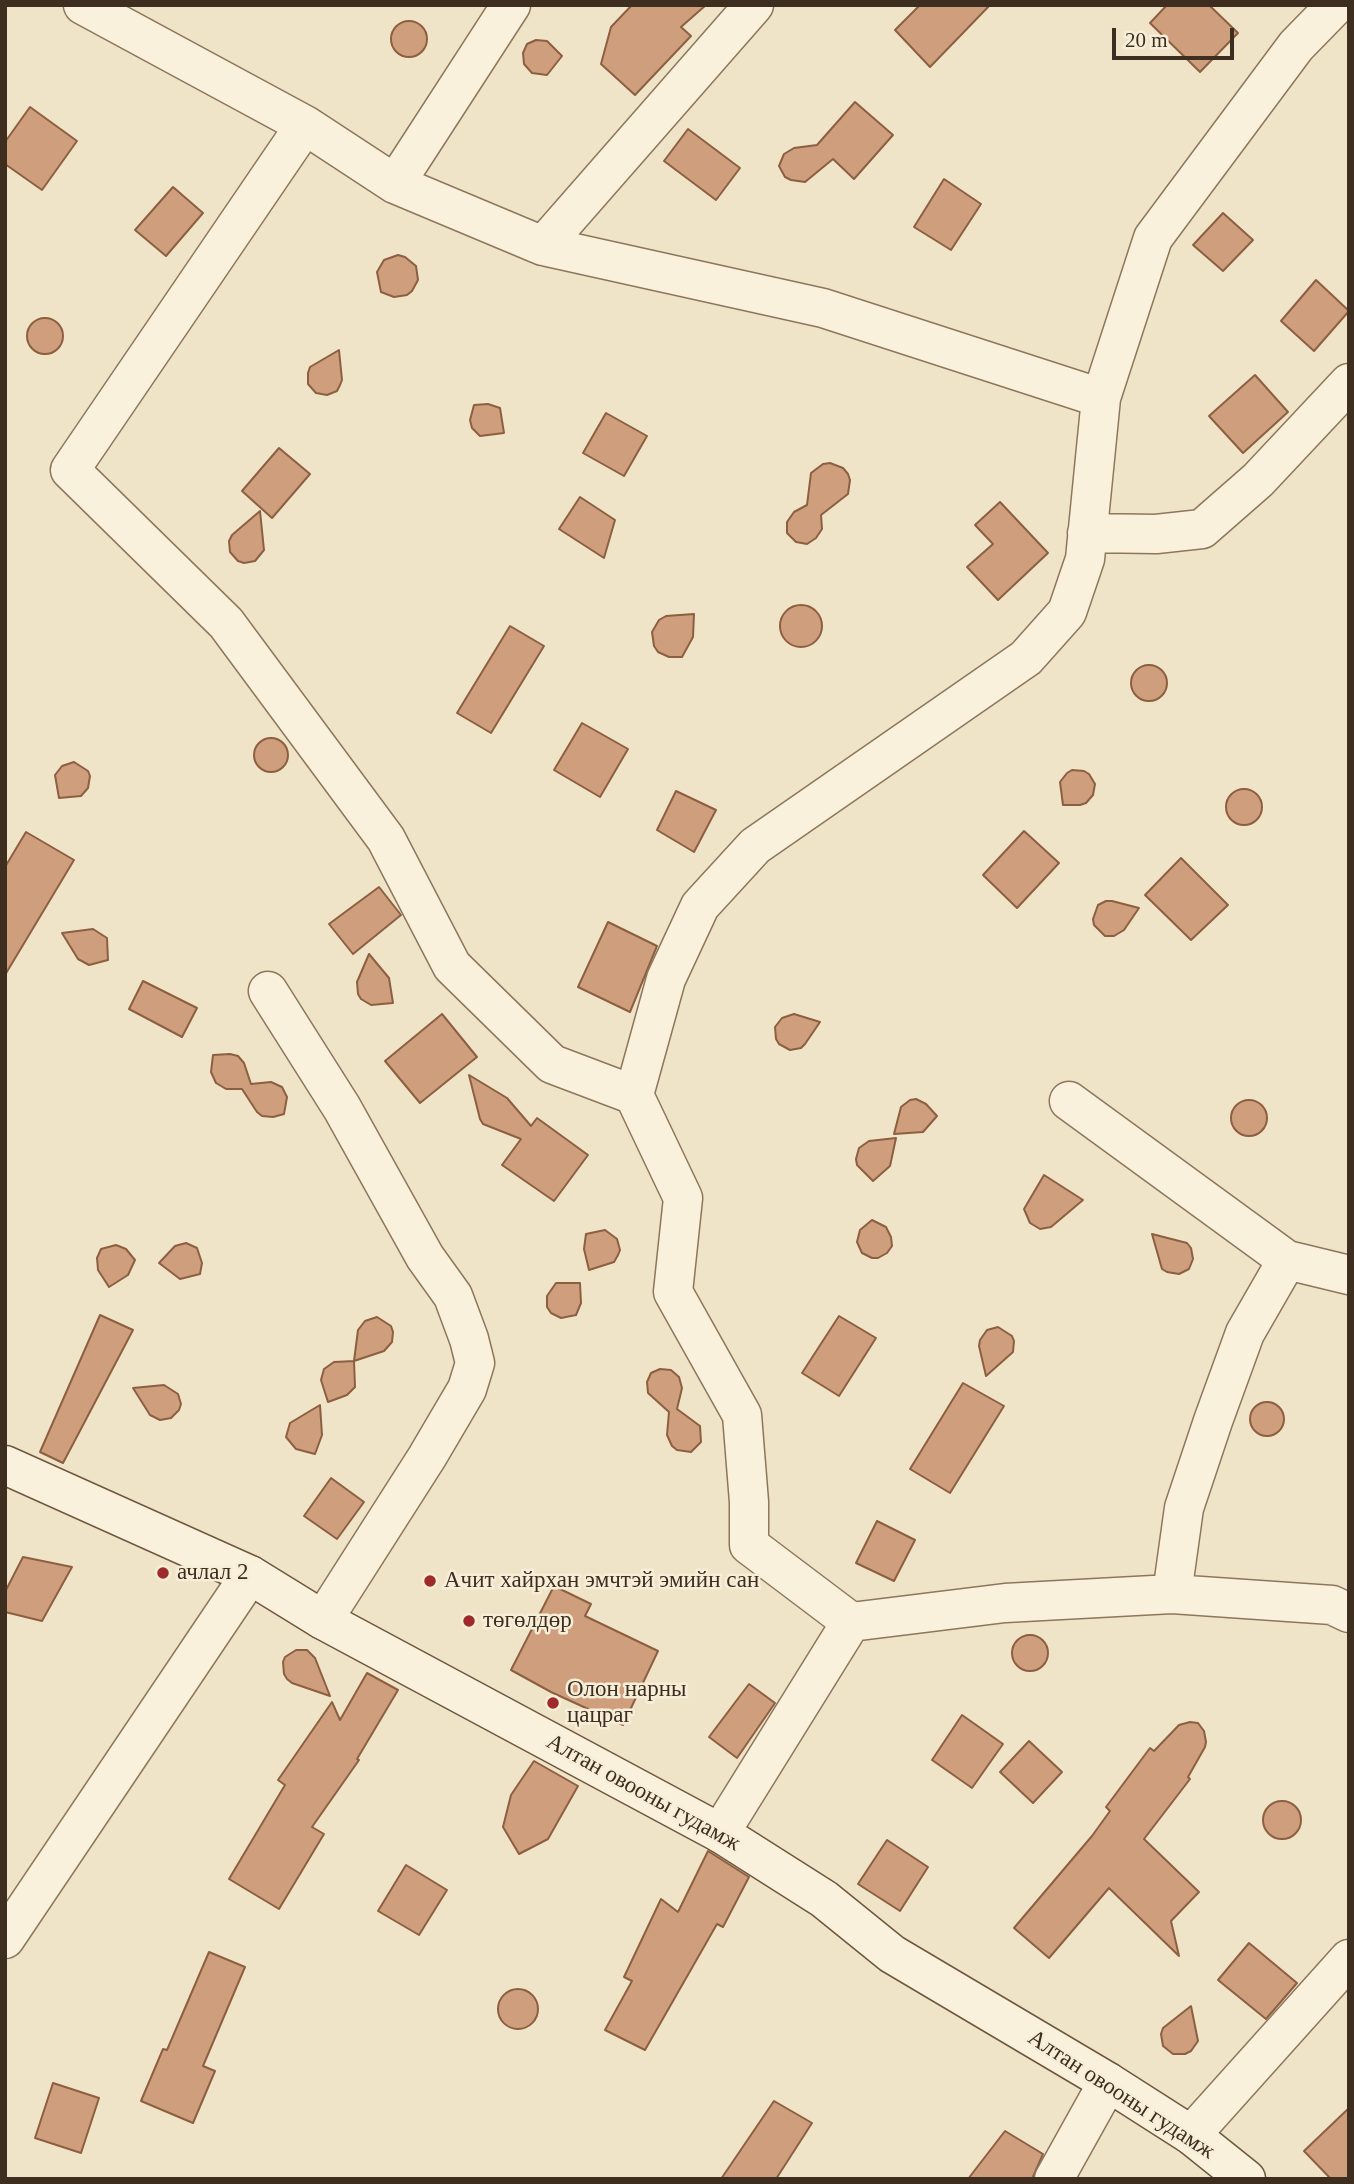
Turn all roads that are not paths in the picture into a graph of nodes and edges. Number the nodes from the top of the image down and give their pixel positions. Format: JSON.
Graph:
{"nodes":[{"id":1,"x":83,"y":5,"type":"edge"},
{"id":2,"x":511,"y":5,"type":"edge"},
{"id":3,"x":754,"y":5,"type":"edge"},
{"id":4,"x":1336,"y":5,"type":"edge"},
{"id":5,"x":305,"y":125,"type":"junction"},
{"id":6,"x":396,"y":184,"type":"junction"},
{"id":7,"x":543,"y":246,"type":"junction"},
{"id":8,"x":1349,"y":383,"type":"edge"},
{"id":9,"x":1101,"y":398,"type":"junction"},
{"id":10,"x":1087,"y":533,"type":"junction"},
{"id":11,"x":268,"y":991,"type":"dead end"},
{"id":12,"x":634,"y":1095,"type":"junction"},
{"id":13,"x":1069,"y":1101,"type":"dead end"},
{"id":14,"x":1287,"y":1260,"type":"junction"},
{"id":15,"x":1349,"y":1275,"type":"edge"},
{"id":16,"x":5,"y":1465,"type":"edge"},
{"id":17,"x":250,"y":1575,"type":"junction"},
{"id":18,"x":1172,"y":1594,"type":"junction"},
{"id":19,"x":1349,"y":1613,"type":"edge"},
{"id":20,"x":323,"y":1619,"type":"junction"},
{"id":21,"x":851,"y":1622,"type":"junction"},
{"id":22,"x":720,"y":1833,"type":"junction"},
{"id":23,"x":5,"y":1939,"type":"edge"},
{"id":24,"x":1349,"y":1959,"type":"edge"},
{"id":25,"x":1108,"y":2082,"type":"junction"},
{"id":26,"x":1191,"y":2135,"type":"junction"},
{"id":27,"x":1054,"y":2179,"type":"edge"},
{"id":28,"x":1246,"y":2179,"type":"edge"}],
"edges":[{"from":1,"to":5,"type":"street"},
{"from":2,"to":6,"type":"street"},
{"from":3,"to":7,"type":"street"},
{"from":4,"to":9,"type":"street"},
{"from":5,"to":6,"type":"street"},
{"from":5,"to":12,"type":"street"},
{"from":6,"to":7,"type":"street"},
{"from":7,"to":9,"type":"street"},
{"from":8,"to":10,"type":"street"},
{"from":9,"to":10,"type":"street"},
{"from":10,"to":12,"type":"street"},
{"from":11,"to":20,"type":"street"},
{"from":12,"to":21,"type":"street"},
{"from":13,"to":14,"type":"street"},
{"from":14,"to":15,"type":"street"},
{"from":14,"to":18,"type":"street"},
{"from":16,"to":17,"type":"street","name":"Алтан овооны гудамж"},
{"from":17,"to":20,"type":"street","name":"Алтан овооны гудамж"},
{"from":17,"to":23,"type":"street"},
{"from":18,"to":19,"type":"street"},
{"from":18,"to":21,"type":"street"},
{"from":20,"to":22,"type":"street","name":"Алтан овооны гудамж"},
{"from":21,"to":22,"type":"street"},
{"from":22,"to":25,"type":"street","name":"Алтан овооны гудамж"},
{"from":24,"to":26,"type":"street"},
{"from":25,"to":26,"type":"street","name":"Алтан овооны гудамж"},
{"from":25,"to":27,"type":"street"},
{"from":26,"to":28,"type":"street","name":"Алтан овооны гудамж"}]}
